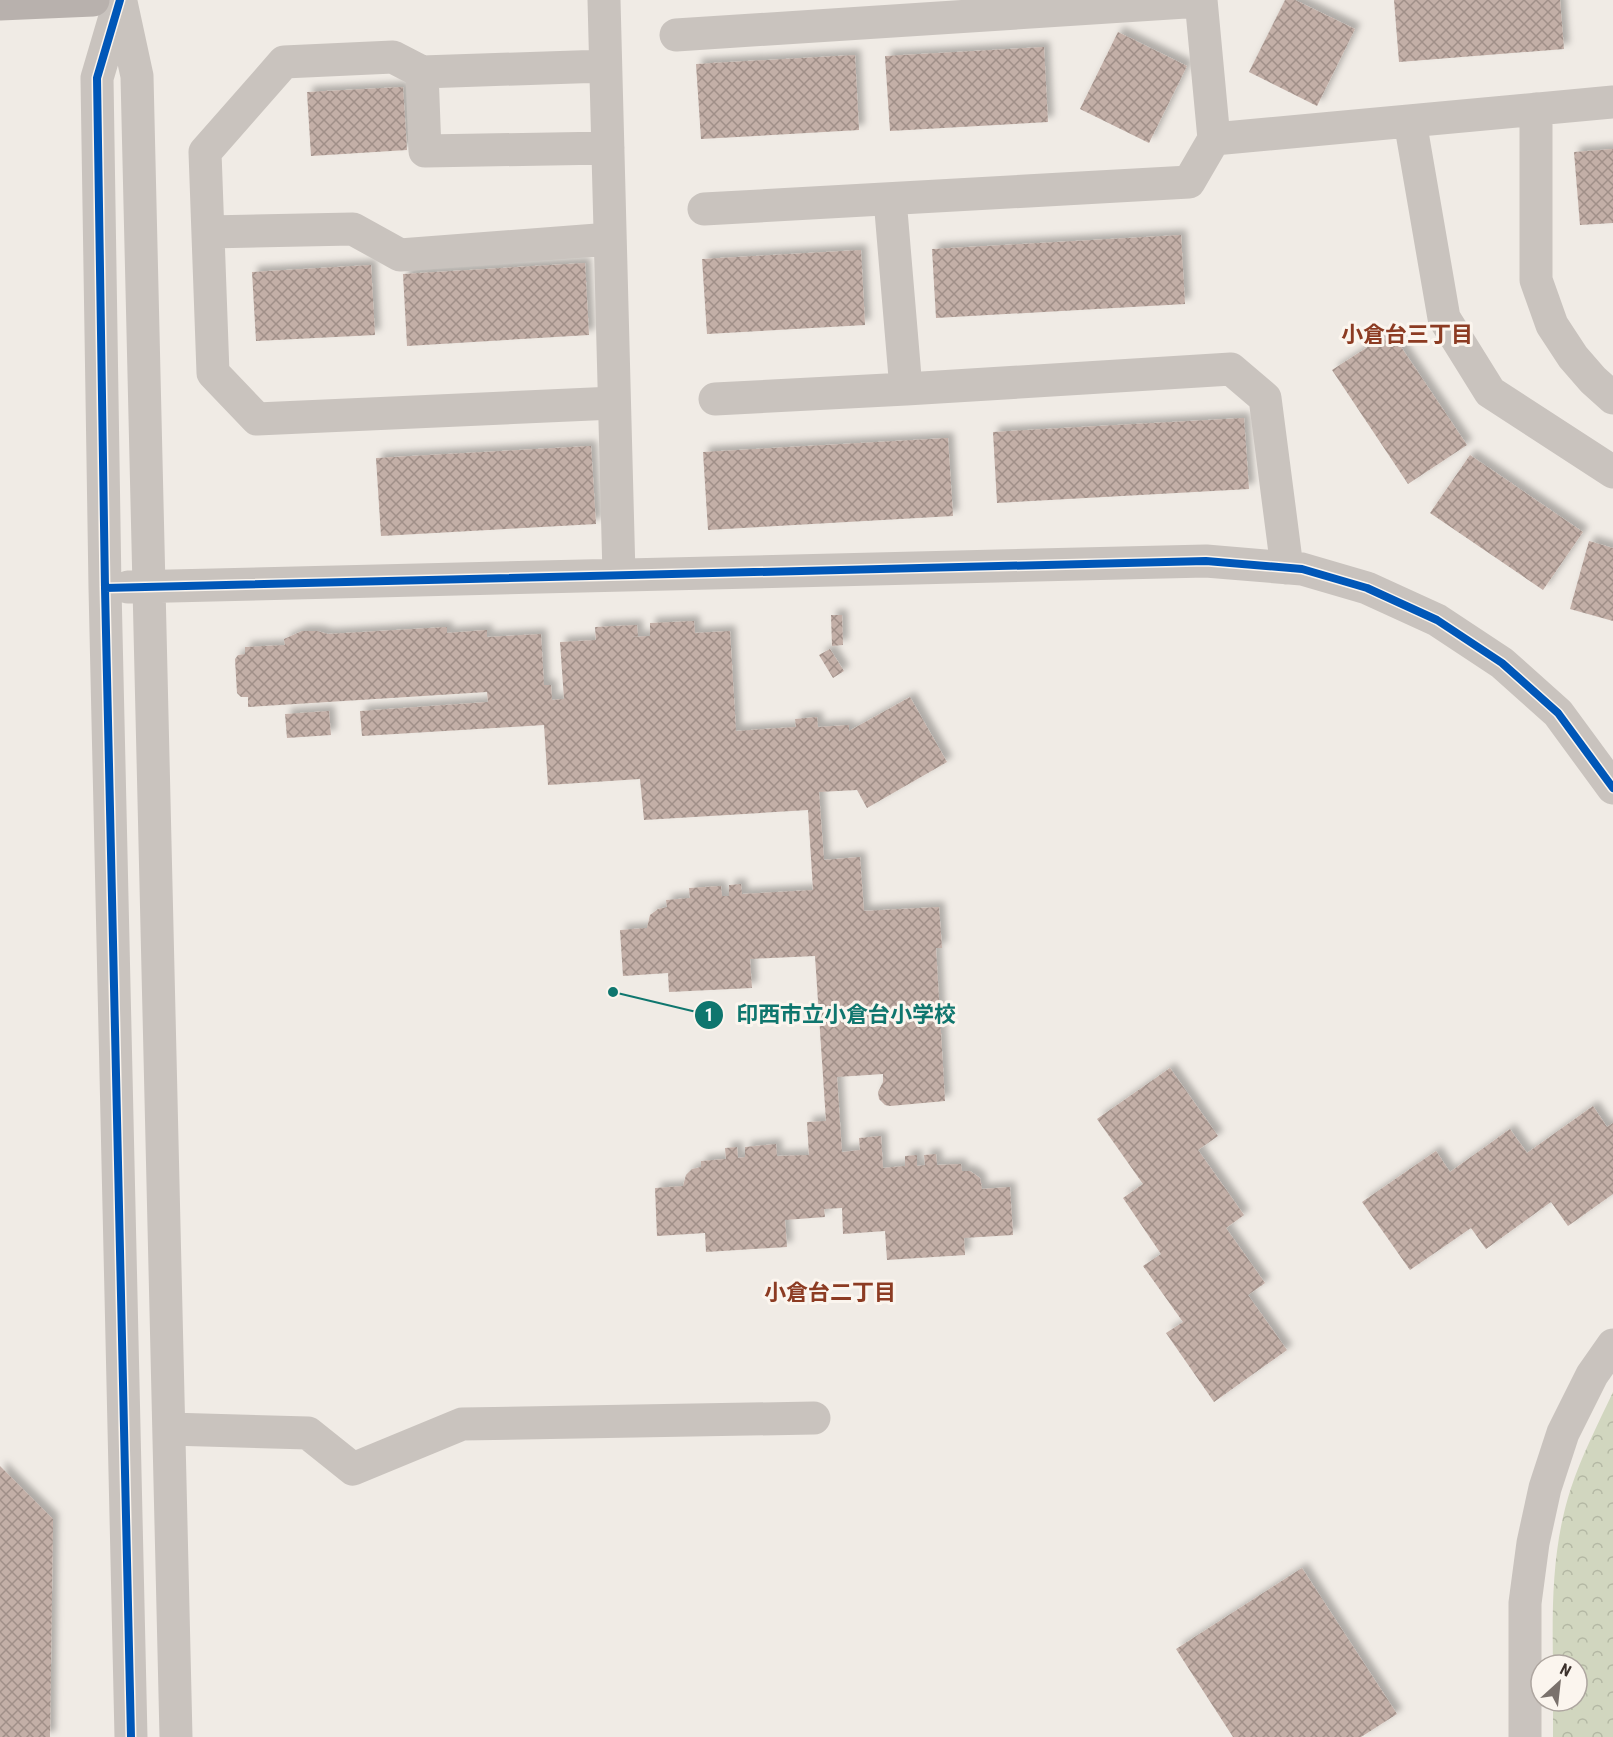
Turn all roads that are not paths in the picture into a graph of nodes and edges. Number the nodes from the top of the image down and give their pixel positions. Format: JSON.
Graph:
{"nodes":[{"id":1,"x":93,"y":0,"type":"edge"},
{"id":2,"x":120,"y":0,"type":"edge"},
{"id":3,"x":604,"y":0,"type":"edge"},
{"id":4,"x":1201,"y":1,"type":"edge"},
{"id":5,"x":0,"y":4,"type":"edge"},
{"id":6,"x":676,"y":36,"type":"dead end"},
{"id":7,"x":605,"y":66,"type":"junction"},
{"id":8,"x":423,"y":72,"type":"junction"},
{"id":9,"x":1613,"y":102,"type":"edge"},
{"id":10,"x":1536,"y":109,"type":"junction"},
{"id":11,"x":1410,"y":121,"type":"junction"},
{"id":12,"x":1214,"y":139,"type":"junction"},
{"id":13,"x":608,"y":148,"type":"junction"},
{"id":14,"x":890,"y":199,"type":"junction"},
{"id":15,"x":704,"y":209,"type":"dead end"},
{"id":16,"x":208,"y":232,"type":"junction"},
{"id":17,"x":610,"y":238,"type":"junction"},
{"id":18,"x":906,"y":389,"type":"junction"},
{"id":19,"x":1613,"y":398,"type":"edge"},
{"id":20,"x":715,"y":399,"type":"dead end"},
{"id":21,"x":614,"y":403,"type":"junction"},
{"id":22,"x":1613,"y":472,"type":"edge"},
{"id":23,"x":1287,"y":568,"type":"junction"},
{"id":24,"x":619,"y":575,"type":"junction"},
{"id":25,"x":149,"y":587,"type":"junction"},
{"id":26,"x":105,"y":588,"type":"junction"},
{"id":27,"x":1613,"y":788,"type":"edge"},
{"id":28,"x":1613,"y":1345,"type":"edge"},
{"id":29,"x":813,"y":1418,"type":"dead end"},
{"id":30,"x":169,"y":1429,"type":"junction"},
{"id":31,"x":130,"y":1737,"type":"edge"},
{"id":32,"x":176,"y":1737,"type":"edge"},
{"id":33,"x":1524,"y":1737,"type":"edge"}],
"edges":[{"from":1,"to":5,"type":"main road"},
{"from":2,"to":25,"type":"street"},
{"from":2,"to":26,"type":"street"},
{"from":3,"to":7,"type":"street"},
{"from":4,"to":6,"type":"street"},
{"from":4,"to":12,"type":"street"},
{"from":7,"to":8,"type":"street"},
{"from":7,"to":13,"type":"street"},
{"from":8,"to":13,"type":"street"},
{"from":8,"to":16,"type":"street"},
{"from":9,"to":10,"type":"street"},
{"from":10,"to":11,"type":"street"},
{"from":10,"to":19,"type":"street"},
{"from":11,"to":12,"type":"street"},
{"from":11,"to":22,"type":"street"},
{"from":12,"to":14,"type":"street"},
{"from":13,"to":17,"type":"street"},
{"from":14,"to":15,"type":"street"},
{"from":14,"to":18,"type":"street"},
{"from":16,"to":17,"type":"street"},
{"from":16,"to":21,"type":"street"},
{"from":17,"to":21,"type":"street"},
{"from":18,"to":20,"type":"street"},
{"from":18,"to":23,"type":"street"},
{"from":21,"to":24,"type":"street"},
{"from":23,"to":24,"type":"street"},
{"from":23,"to":27,"type":"street"},
{"from":24,"to":25,"type":"street"},
{"from":25,"to":26,"type":"street"},
{"from":25,"to":30,"type":"street"},
{"from":26,"to":31,"type":"street"},
{"from":28,"to":33,"type":"street"},
{"from":29,"to":30,"type":"street"},
{"from":30,"to":32,"type":"street"}]}
